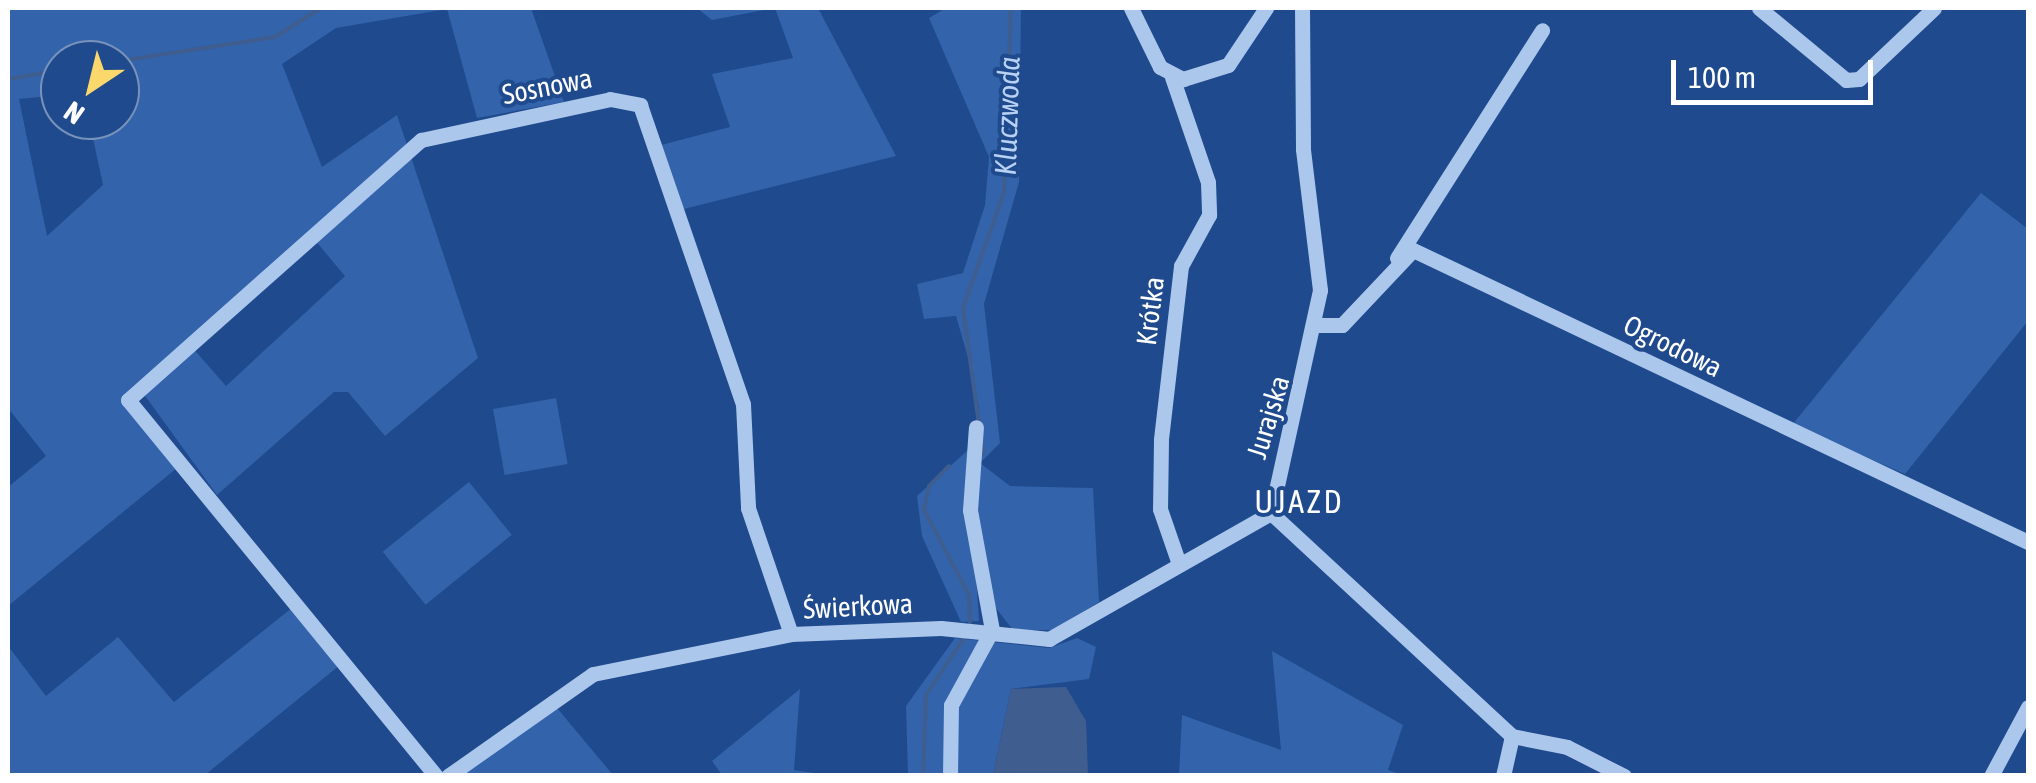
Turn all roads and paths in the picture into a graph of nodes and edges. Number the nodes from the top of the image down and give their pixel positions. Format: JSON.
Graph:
{"nodes":[{"id":1,"x":1130,"y":8,"type":"edge"},
{"id":2,"x":1266,"y":8,"type":"edge"},
{"id":3,"x":1302,"y":8,"type":"edge"},
{"id":4,"x":1759,"y":8,"type":"edge"},
{"id":5,"x":1934,"y":8,"type":"edge"},
{"id":6,"x":1542,"y":30,"type":"dead end"},
{"id":7,"x":1172,"y":77,"type":"junction"},
{"id":8,"x":1397,"y":258,"type":"junction"},
{"id":9,"x":1317,"y":326,"type":"junction"},
{"id":10,"x":976,"y":427,"type":"dead end"},
{"id":11,"x":1271,"y":513,"type":"junction"},
{"id":12,"x":2028,"y":542,"type":"edge"},
{"id":13,"x":1178,"y":561,"type":"junction"},
{"id":14,"x":992,"y":630,"type":"junction"},
{"id":15,"x":791,"y":634,"type":"junction"},
{"id":16,"x":2028,"y":707,"type":"edge"},
{"id":17,"x":1512,"y":736,"type":"junction"},
{"id":18,"x":436,"y":776,"type":"edge"},
{"id":19,"x":448,"y":776,"type":"edge"},
{"id":20,"x":950,"y":776,"type":"edge"},
{"id":21,"x":1503,"y":776,"type":"edge"},
{"id":22,"x":1624,"y":776,"type":"edge"},
{"id":23,"x":1992,"y":776,"type":"edge"}],
"edges":[{"from":1,"to":7,"type":"street","name":"Krótka"},
{"from":2,"to":7,"type":"street"},
{"from":3,"to":9,"type":"street","name":"Jurajska"},
{"from":4,"to":5,"type":"street"},
{"from":6,"to":8,"type":"street"},
{"from":7,"to":13,"type":"street","name":"Krótka"},
{"from":8,"to":9,"type":"street"},
{"from":8,"to":12,"type":"street","name":"Ogrodowa"},
{"from":9,"to":11,"type":"street","name":"Jurajska"},
{"from":10,"to":14,"type":"street"},
{"from":11,"to":13,"type":"street","name":"Świerkowa"},
{"from":11,"to":17,"type":"street"},
{"from":13,"to":14,"type":"street","name":"Świerkowa"},
{"from":14,"to":15,"type":"street","name":"Świerkowa"},
{"from":14,"to":20,"type":"street"},
{"from":15,"to":18,"type":"street","name":"Sosnowa"},
{"from":15,"to":19,"type":"street","name":"Świerkowa"},
{"from":16,"to":23,"type":"street"},
{"from":17,"to":21,"type":"street"},
{"from":17,"to":22,"type":"street"}]}
